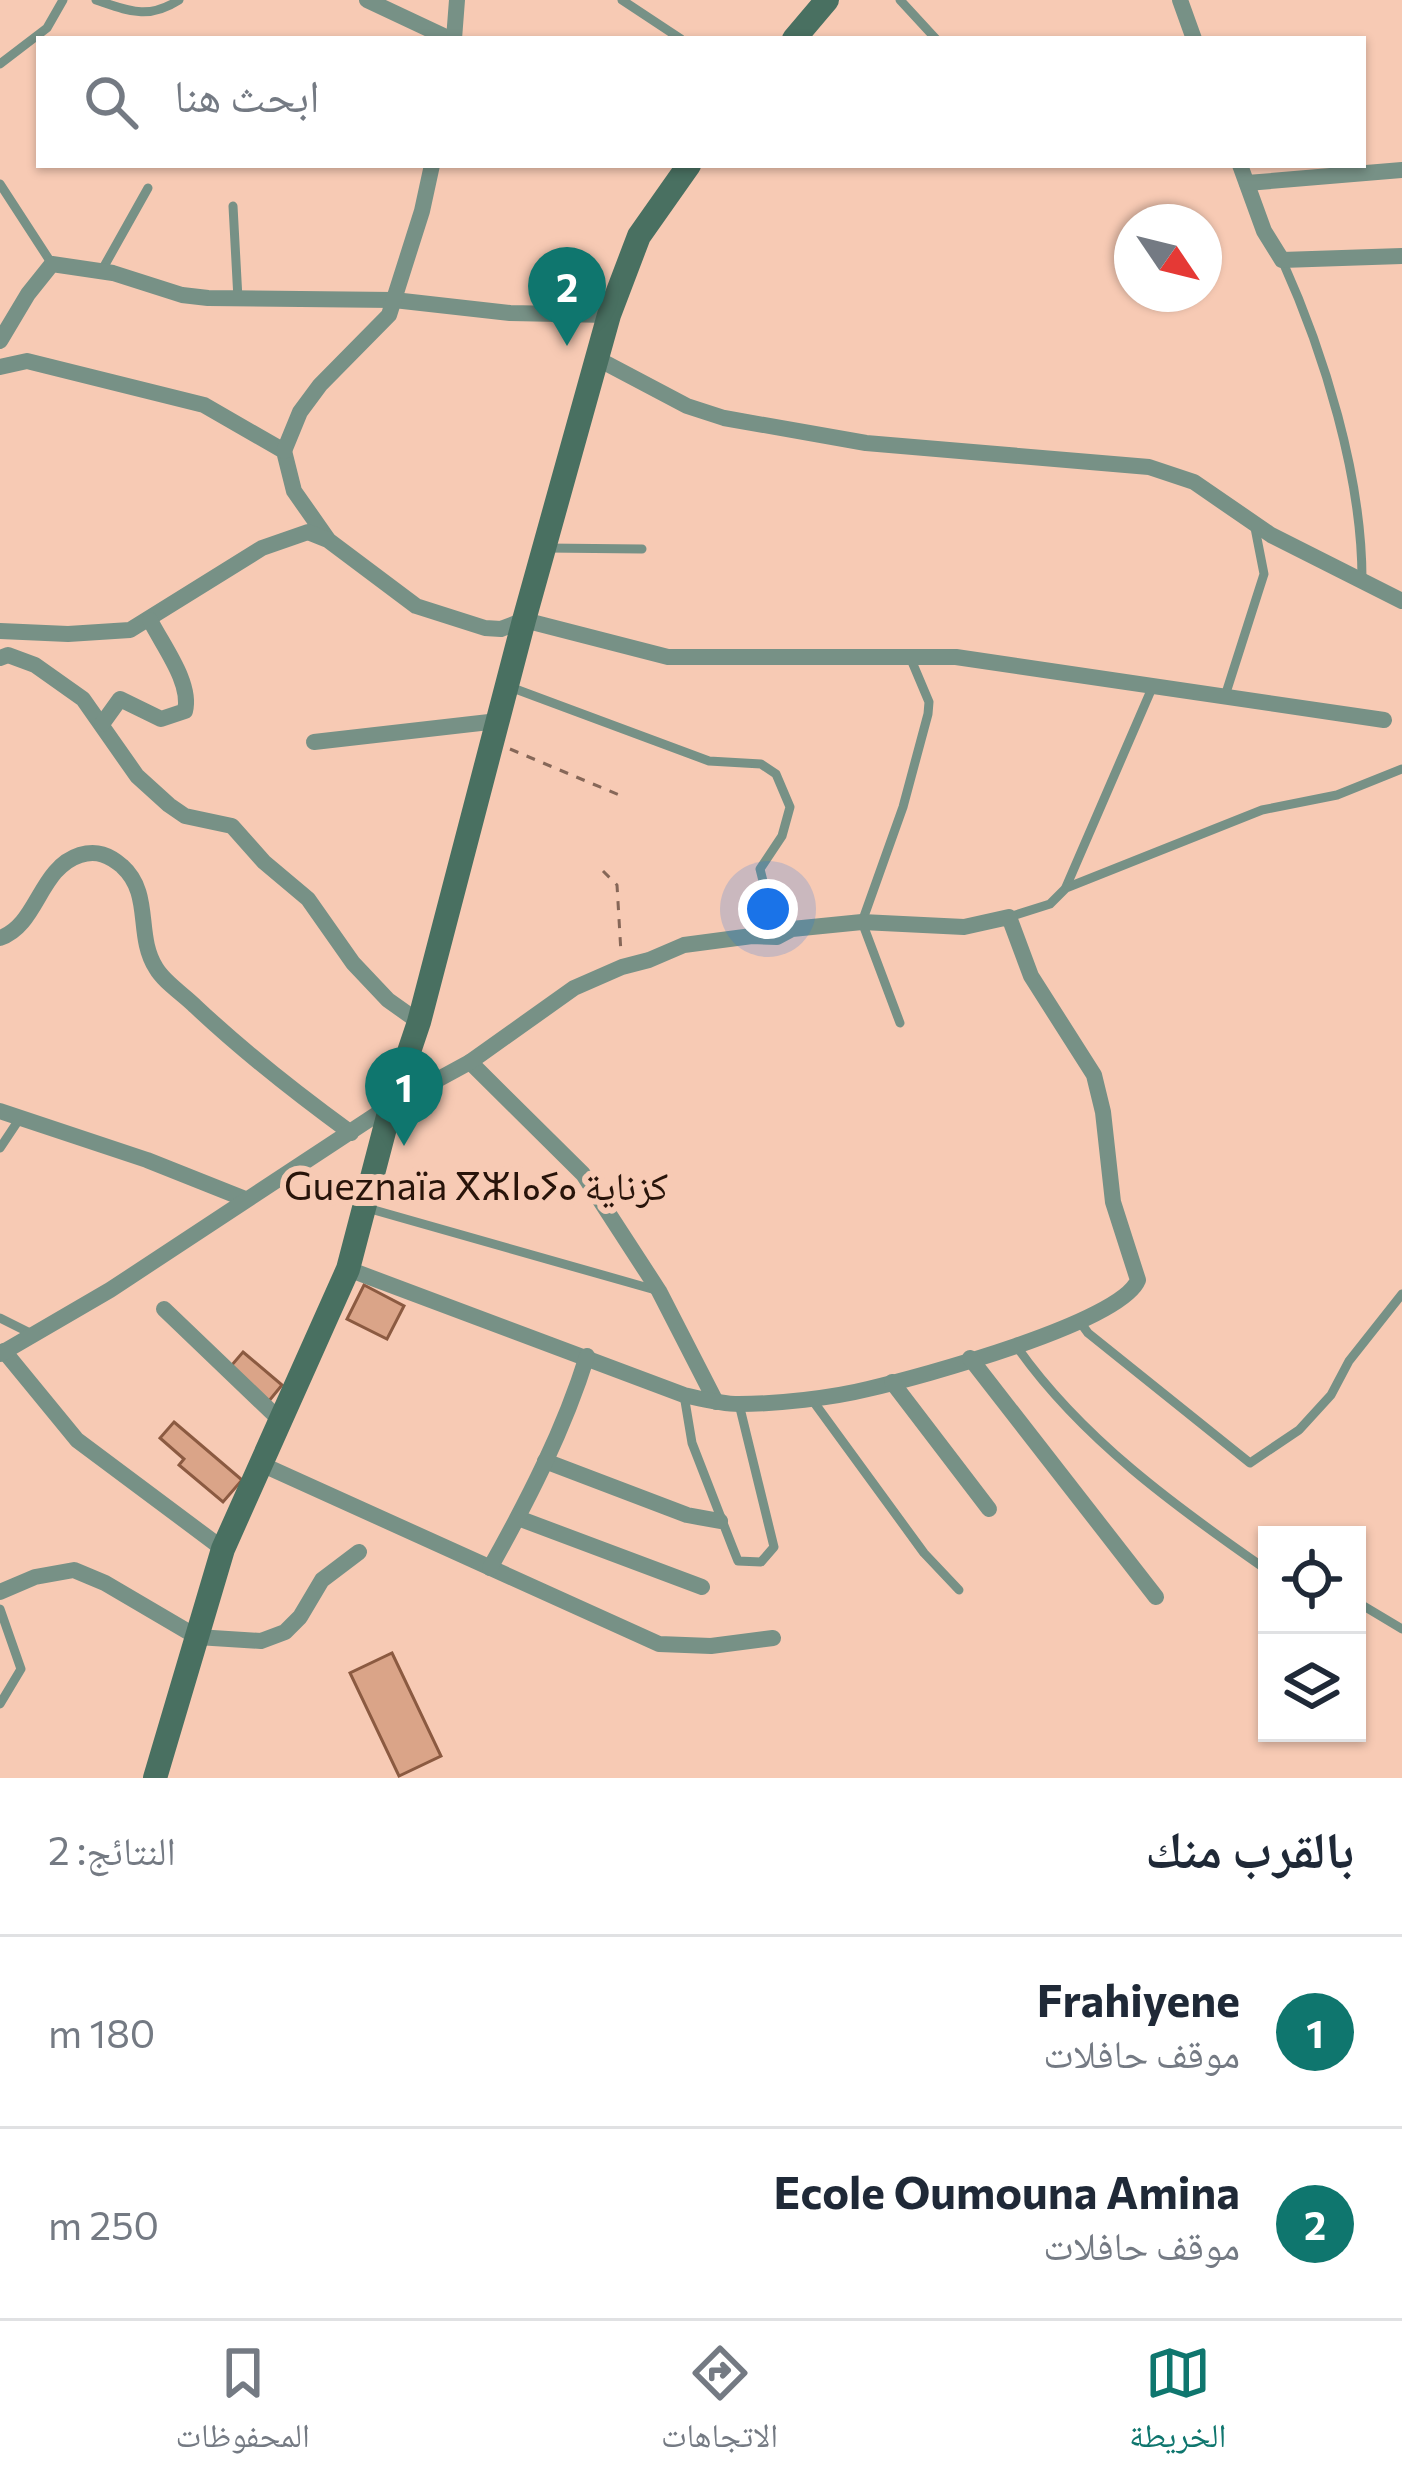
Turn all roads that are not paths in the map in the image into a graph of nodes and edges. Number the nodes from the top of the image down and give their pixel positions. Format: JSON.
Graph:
{"nodes":[{"id":1,"x":63,"y":0,"type":"edge"},
{"id":2,"x":96,"y":0,"type":"edge"},
{"id":3,"x":179,"y":0,"type":"edge"},
{"id":4,"x":367,"y":0,"type":"edge"},
{"id":5,"x":457,"y":0,"type":"edge"},
{"id":6,"x":622,"y":0,"type":"edge"},
{"id":7,"x":826,"y":0,"type":"edge"},
{"id":8,"x":901,"y":0,"type":"edge"},
{"id":9,"x":1203,"y":0,"type":"edge"},
{"id":10,"x":1181,"y":3,"type":"edge"},
{"id":11,"x":36,"y":36,"type":"edge"},
{"id":12,"x":37,"y":36,"type":"edge"},
{"id":13,"x":445,"y":36,"type":"edge"},
{"id":14,"x":452,"y":36,"type":"edge"},
{"id":15,"x":676,"y":36,"type":"edge"},
{"id":16,"x":796,"y":36,"type":"edge"},
{"id":17,"x":933,"y":36,"type":"edge"},
{"id":18,"x":1193,"y":36,"type":"edge"},
{"id":19,"x":0,"y":64,"type":"edge"},
{"id":20,"x":431,"y":168,"type":"edge"},
{"id":21,"x":687,"y":168,"type":"edge"},
{"id":22,"x":1241,"y":168,"type":"edge"},
{"id":23,"x":1402,"y":170,"type":"edge"},
{"id":24,"x":1247,"y":183,"type":"junction"},
{"id":25,"x":0,"y":184,"type":"edge"},
{"id":26,"x":148,"y":188,"type":"dead end"},
{"id":27,"x":233,"y":206,"type":"dead end"},
{"id":28,"x":1402,"y":256,"type":"edge"},
{"id":29,"x":1282,"y":260,"type":"junction"},
{"id":30,"x":52,"y":264,"type":"junction"},
{"id":31,"x":102,"y":270,"type":"junction"},
{"id":32,"x":238,"y":299,"type":"junction"},
{"id":33,"x":394,"y":300,"type":"junction"},
{"id":34,"x":610,"y":315,"type":"junction"},
{"id":35,"x":0,"y":341,"type":"edge"},
{"id":36,"x":598,"y":359,"type":"junction"},
{"id":37,"x":0,"y":367,"type":"edge"},
{"id":38,"x":284,"y":451,"type":"junction"},
{"id":39,"x":1253,"y":522,"type":"junction"},
{"id":40,"x":328,"y":540,"type":"junction"},
{"id":41,"x":544,"y":548,"type":"junction"},
{"id":42,"x":642,"y":550,"type":"dead end"},
{"id":43,"x":1362,"y":579,"type":"junction"},
{"id":44,"x":1402,"y":602,"type":"edge"},
{"id":45,"x":150,"y":620,"type":"junction"},
{"id":46,"x":524,"y":620,"type":"junction"},
{"id":47,"x":0,"y":631,"type":"edge"},
{"id":48,"x":910,"y":657,"type":"junction"},
{"id":49,"x":0,"y":658,"type":"edge"},
{"id":50,"x":510,"y":687,"type":"junction"},
{"id":51,"x":1153,"y":688,"type":"junction"},
{"id":52,"x":1225,"y":698,"type":"junction"},
{"id":53,"x":1384,"y":720,"type":"dead end"},
{"id":54,"x":102,"y":724,"type":"junction"},
{"id":55,"x":495,"y":731,"type":"junction"},
{"id":56,"x":314,"y":742,"type":"dead end"},
{"id":57,"x":1402,"y":769,"type":"edge"},
{"id":58,"x":1066,"y":888,"type":"junction"},
{"id":59,"x":1009,"y":917,"type":"junction"},
{"id":60,"x":862,"y":922,"type":"junction"},
{"id":61,"x":777,"y":937,"type":"junction"},
{"id":62,"x":0,"y":938,"type":"edge"},
{"id":63,"x":419,"y":1022,"type":"junction"},
{"id":64,"x":900,"y":1023,"type":"dead end"},
{"id":65,"x":470,"y":1062,"type":"junction"},
{"id":66,"x":391,"y":1106,"type":"junction"},
{"id":67,"x":0,"y":1111,"type":"edge"},
{"id":68,"x":20,"y":1118,"type":"junction"},
{"id":69,"x":351,"y":1133,"type":"junction"},
{"id":70,"x":0,"y":1148,"type":"edge"},
{"id":71,"x":244,"y":1199,"type":"junction"},
{"id":72,"x":367,"y":1208,"type":"junction"},
{"id":73,"x":348,"y":1269,"type":"junction"},
{"id":74,"x":658,"y":1291,"type":"junction"},
{"id":75,"x":1402,"y":1294,"type":"edge"},
{"id":76,"x":164,"y":1309,"type":"dead end"},
{"id":77,"x":0,"y":1318,"type":"edge"},
{"id":78,"x":1080,"y":1322,"type":"junction"},
{"id":79,"x":34,"y":1335,"type":"junction"},
{"id":80,"x":1016,"y":1345,"type":"junction"},
{"id":81,"x":2,"y":1353,"type":"edge"},
{"id":82,"x":587,"y":1356,"type":"junction"},
{"id":83,"x":970,"y":1358,"type":"junction"},
{"id":84,"x":892,"y":1382,"type":"junction"},
{"id":85,"x":684,"y":1395,"type":"junction"},
{"id":86,"x":810,"y":1396,"type":"junction"},
{"id":87,"x":716,"y":1402,"type":"junction"},
{"id":88,"x":739,"y":1404,"type":"junction"},
{"id":89,"x":280,"y":1421,"type":"junction"},
{"id":90,"x":544,"y":1461,"type":"junction"},
{"id":91,"x":261,"y":1464,"type":"junction"},
{"id":92,"x":989,"y":1509,"type":"dead end"},
{"id":93,"x":518,"y":1518,"type":"junction"},
{"id":94,"x":720,"y":1521,"type":"junction"},
{"id":95,"x":223,"y":1549,"type":"junction"},
{"id":96,"x":358,"y":1552,"type":"dead end"},
{"id":97,"x":1258,"y":1563,"type":"edge"},
{"id":98,"x":490,"y":1568,"type":"junction"},
{"id":99,"x":702,"y":1587,"type":"dead end"},
{"id":100,"x":959,"y":1590,"type":"dead end"},
{"id":101,"x":0,"y":1592,"type":"edge"},
{"id":102,"x":1156,"y":1597,"type":"dead end"},
{"id":103,"x":1366,"y":1607,"type":"edge"},
{"id":104,"x":0,"y":1610,"type":"edge"},
{"id":105,"x":1402,"y":1629,"type":"edge"},
{"id":106,"x":197,"y":1637,"type":"junction"},
{"id":107,"x":773,"y":1638,"type":"dead end"},
{"id":108,"x":0,"y":1704,"type":"edge"},
{"id":109,"x":155,"y":1778,"type":"edge"}],
"edges":[{"from":1,"to":12,"type":"lane"},
{"from":2,"to":3,"type":"lane"},
{"from":4,"to":13,"type":"street"},
{"from":5,"to":14,"type":"street"},
{"from":6,"to":15,"type":"lane"},
{"from":7,"to":16,"type":"street"},
{"from":8,"to":17,"type":"lane"},
{"from":9,"to":10,"type":"street"},
{"from":10,"to":18,"type":"street"},
{"from":11,"to":19,"type":"lane"},
{"from":20,"to":33,"type":"street"},
{"from":21,"to":34,"type":"street"},
{"from":22,"to":24,"type":"street"},
{"from":23,"to":24,"type":"street"},
{"from":24,"to":29,"type":"street"},
{"from":25,"to":30,"type":"lane"},
{"from":26,"to":31,"type":"lane"},
{"from":27,"to":32,"type":"lane"},
{"from":28,"to":29,"type":"street"},
{"from":29,"to":43,"type":"lane"},
{"from":30,"to":31,"type":"street"},
{"from":30,"to":35,"type":"street"},
{"from":31,"to":32,"type":"street"},
{"from":32,"to":33,"type":"street"},
{"from":33,"to":34,"type":"street"},
{"from":33,"to":38,"type":"street"},
{"from":34,"to":36,"type":"street"},
{"from":36,"to":39,"type":"street"},
{"from":36,"to":41,"type":"street"},
{"from":37,"to":38,"type":"street"},
{"from":38,"to":40,"type":"street"},
{"from":39,"to":43,"type":"street"},
{"from":39,"to":52,"type":"lane"},
{"from":40,"to":45,"type":"street"},
{"from":40,"to":46,"type":"street"},
{"from":41,"to":42,"type":"lane"},
{"from":41,"to":46,"type":"street"},
{"from":43,"to":44,"type":"street"},
{"from":45,"to":47,"type":"street"},
{"from":45,"to":54,"type":"street"},
{"from":46,"to":48,"type":"street"},
{"from":46,"to":50,"type":"street"},
{"from":48,"to":51,"type":"street"},
{"from":48,"to":60,"type":"lane"},
{"from":49,"to":54,"type":"street"},
{"from":50,"to":55,"type":"street"},
{"from":50,"to":61,"type":"lane"},
{"from":51,"to":52,"type":"street"},
{"from":51,"to":58,"type":"lane"},
{"from":52,"to":53,"type":"street"},
{"from":54,"to":63,"type":"street"},
{"from":55,"to":56,"type":"street"},
{"from":55,"to":63,"type":"street"},
{"from":57,"to":58,"type":"lane"},
{"from":58,"to":59,"type":"lane"},
{"from":59,"to":60,"type":"street"},
{"from":59,"to":78,"type":"street"},
{"from":60,"to":61,"type":"street"},
{"from":60,"to":64,"type":"lane"},
{"from":61,"to":65,"type":"street"},
{"from":62,"to":69,"type":"street"},
{"from":63,"to":66,"type":"street"},
{"from":65,"to":66,"type":"street"},
{"from":65,"to":74,"type":"street"},
{"from":66,"to":69,"type":"street"},
{"from":66,"to":72,"type":"street"},
{"from":67,"to":68,"type":"street"},
{"from":68,"to":70,"type":"lane"},
{"from":68,"to":71,"type":"street"},
{"from":69,"to":71,"type":"street"},
{"from":71,"to":79,"type":"street"},
{"from":72,"to":73,"type":"street"},
{"from":72,"to":74,"type":"lane"},
{"from":73,"to":82,"type":"street"},
{"from":73,"to":89,"type":"street"},
{"from":74,"to":87,"type":"street"},
{"from":75,"to":78,"type":"lane"},
{"from":76,"to":89,"type":"street"},
{"from":77,"to":79,"type":"lane"},
{"from":78,"to":80,"type":"street"},
{"from":79,"to":81,"type":"street"},
{"from":80,"to":83,"type":"street"},
{"from":80,"to":97,"type":"lane"},
{"from":81,"to":95,"type":"street"},
{"from":82,"to":85,"type":"street"},
{"from":82,"to":90,"type":"street"},
{"from":83,"to":84,"type":"street"},
{"from":83,"to":102,"type":"street"},
{"from":84,"to":86,"type":"street"},
{"from":84,"to":92,"type":"street"},
{"from":85,"to":87,"type":"street"},
{"from":85,"to":94,"type":"lane"},
{"from":86,"to":88,"type":"street"},
{"from":86,"to":100,"type":"lane"},
{"from":87,"to":88,"type":"street"},
{"from":88,"to":94,"type":"lane"},
{"from":89,"to":91,"type":"street"},
{"from":90,"to":93,"type":"street"},
{"from":90,"to":94,"type":"street"},
{"from":91,"to":95,"type":"street"},
{"from":91,"to":98,"type":"street"},
{"from":93,"to":98,"type":"street"},
{"from":93,"to":99,"type":"street"},
{"from":95,"to":106,"type":"street"},
{"from":96,"to":106,"type":"street"},
{"from":98,"to":107,"type":"street"},
{"from":101,"to":106,"type":"street"},
{"from":103,"to":105,"type":"lane"},
{"from":104,"to":108,"type":"lane"},
{"from":106,"to":109,"type":"street"}]}
